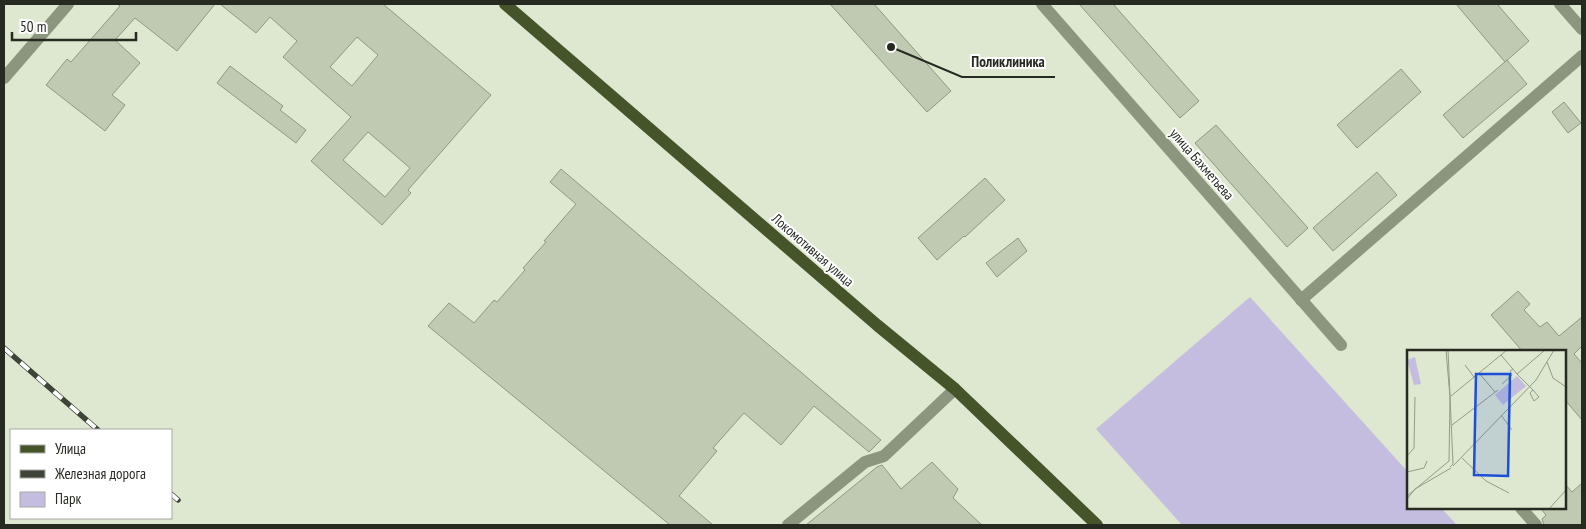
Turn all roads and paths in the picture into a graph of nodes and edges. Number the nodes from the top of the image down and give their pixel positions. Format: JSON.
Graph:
{"nodes":[{"id":1,"x":68,"y":4,"type":"edge"},
{"id":2,"x":505,"y":4,"type":"edge"},
{"id":3,"x":1042,"y":4,"type":"edge"},
{"id":4,"x":1560,"y":4,"type":"edge"},
{"id":5,"x":1582,"y":29,"type":"edge"},
{"id":6,"x":1582,"y":56,"type":"edge"},
{"id":7,"x":4,"y":78,"type":"edge"},
{"id":8,"x":1301,"y":300,"type":"junction"},
{"id":9,"x":1341,"y":345,"type":"dead end"},
{"id":10,"x":955,"y":389,"type":"junction"},
{"id":11,"x":1522,"y":509,"type":"edge"},
{"id":12,"x":788,"y":525,"type":"edge"},
{"id":13,"x":1097,"y":525,"type":"edge"},
{"id":14,"x":1536,"y":525,"type":"edge"}],
"edges":[{"from":1,"to":7,"type":"street"},
{"from":2,"to":10,"type":"main road","name":"Локомотивная улица"},
{"from":3,"to":8,"type":"street","name":"улица Бахметьева"},
{"from":4,"to":5,"type":"street"},
{"from":6,"to":8,"type":"street"},
{"from":8,"to":9,"type":"street","name":"улица Бахметьева"},
{"from":10,"to":12,"type":"street"},
{"from":10,"to":13,"type":"main road","name":"Локомотивная улица"},
{"from":11,"to":14,"type":"street"}]}
